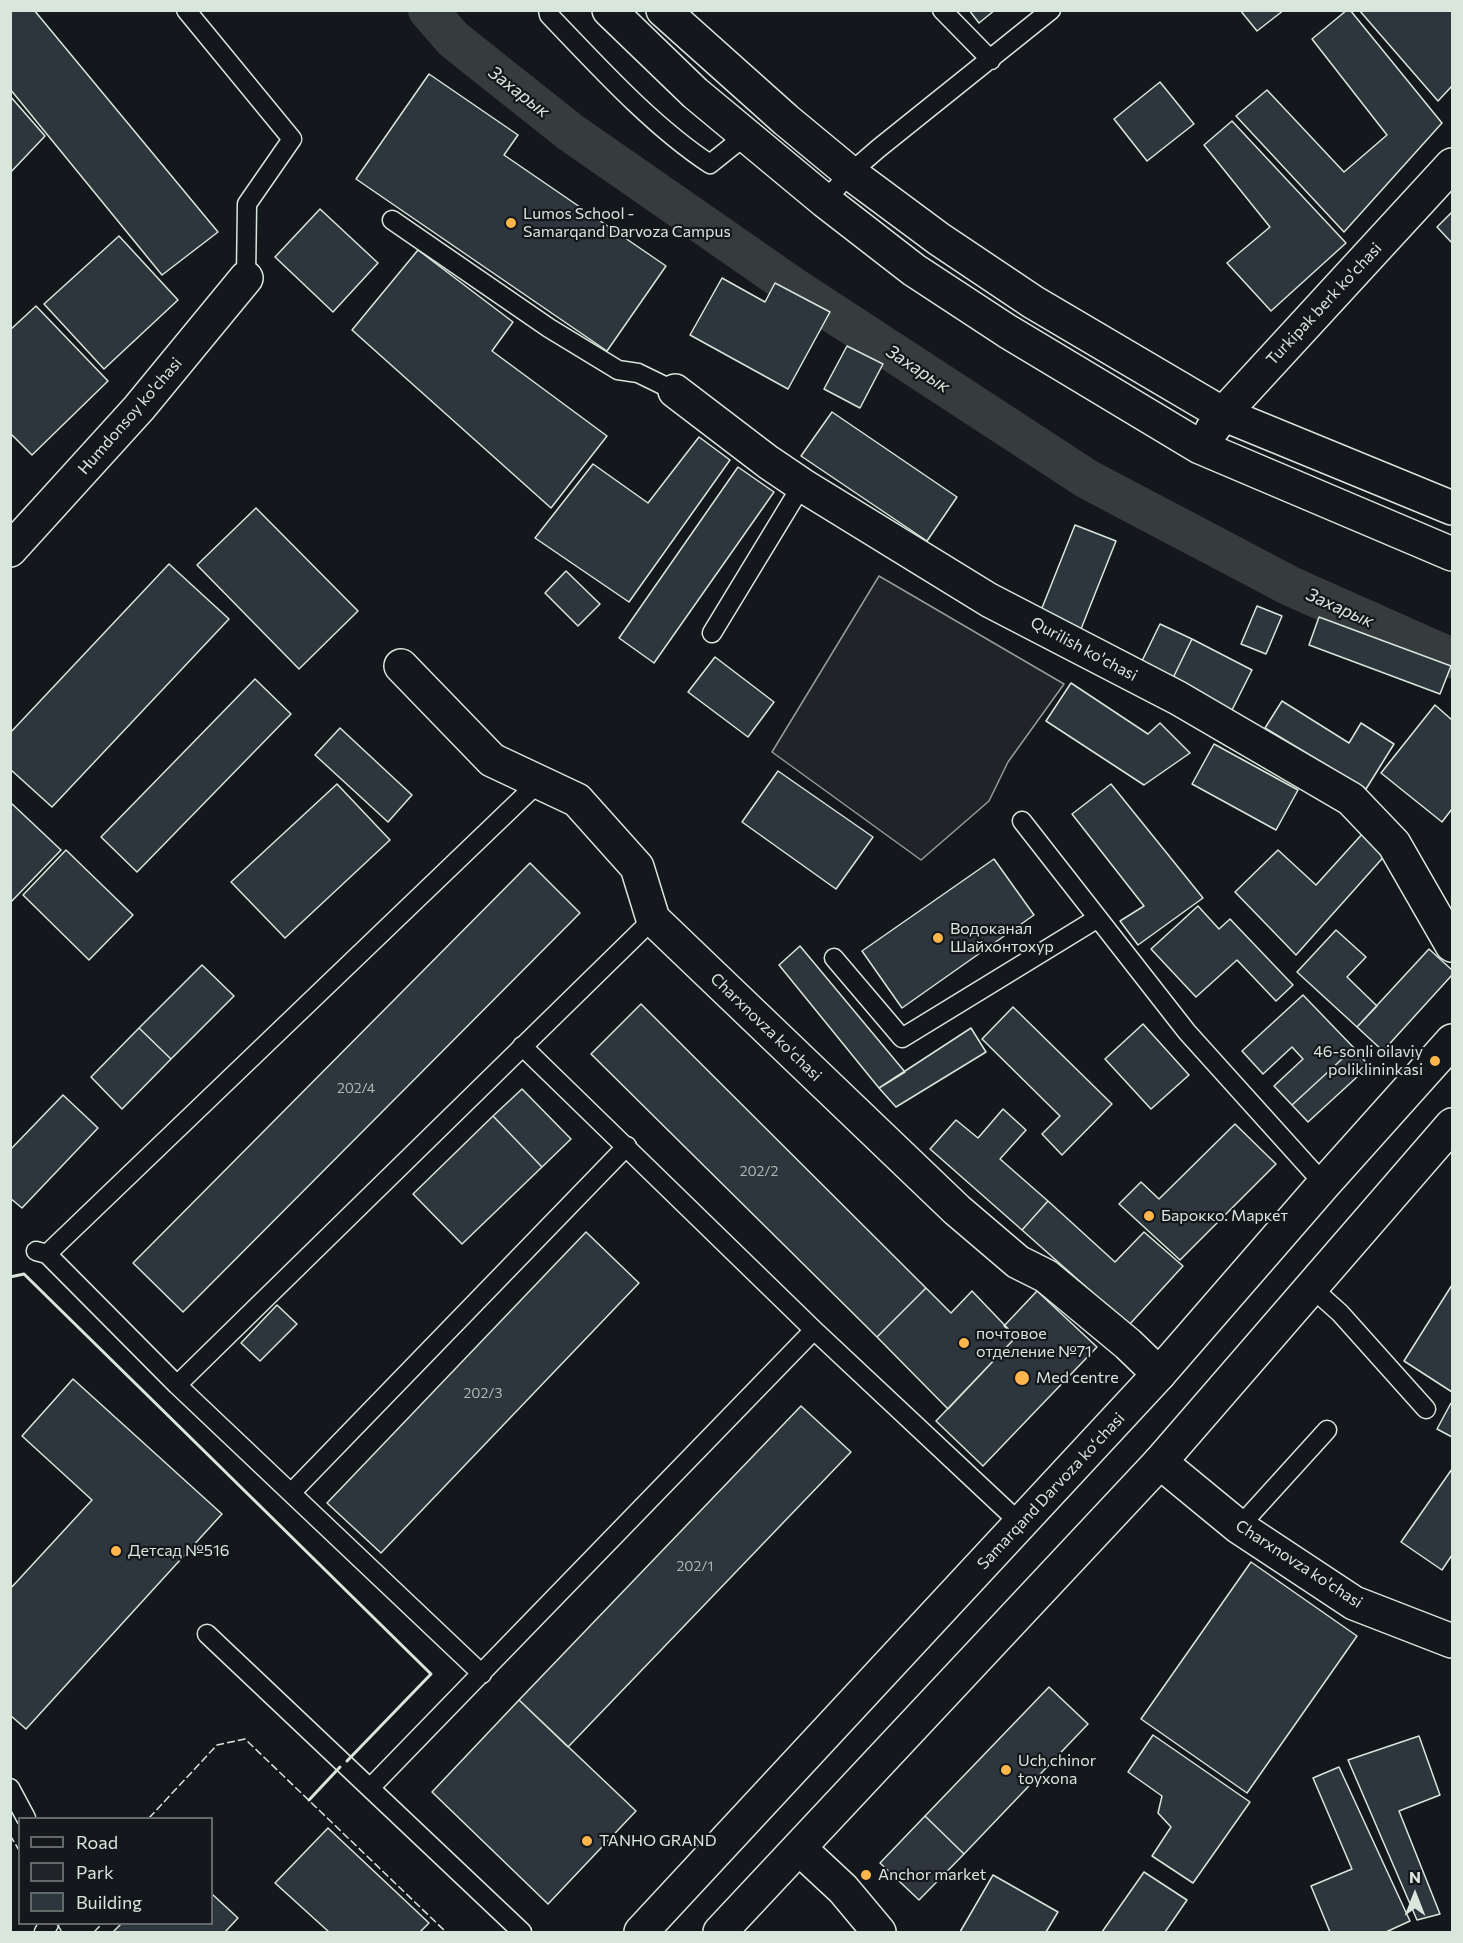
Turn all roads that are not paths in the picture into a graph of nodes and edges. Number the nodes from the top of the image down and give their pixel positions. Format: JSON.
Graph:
{"nodes":[{"id":1,"x":186,"y":10,"type":"edge"},
{"id":2,"x":548,"y":10,"type":"edge"},
{"id":3,"x":609,"y":10,"type":"edge"},
{"id":4,"x":663,"y":10,"type":"edge"},
{"id":5,"x":942,"y":10,"type":"edge"},
{"id":6,"x":1051,"y":10,"type":"edge"},
{"id":7,"x":991,"y":60,"type":"junction"},
{"id":8,"x":746,"y":136,"type":"junction"},
{"id":9,"x":1452,"y":165,"type":"edge"},
{"id":10,"x":850,"y":173,"type":"junction"},
{"id":11,"x":825,"y":201,"type":"junction"},
{"id":12,"x":392,"y":220,"type":"dead end"},
{"id":13,"x":246,"y":278,"type":"joint"},
{"id":14,"x":675,"y":391,"type":"joint"},
{"id":15,"x":1223,"y":414,"type":"junction"},
{"id":16,"x":1200,"y":447,"type":"junction"},
{"id":17,"x":802,"y":485,"type":"junction"},
{"id":18,"x":1452,"y":508,"type":"edge"},
{"id":19,"x":10,"y":550,"type":"edge"},
{"id":20,"x":1452,"y":554,"type":"edge"},
{"id":21,"x":712,"y":633,"type":"dead end"},
{"id":22,"x":401,"y":666,"type":"dead end"},
{"id":23,"x":540,"y":781,"type":"junction"},
{"id":24,"x":1022,"y":821,"type":"dead end"},
{"id":25,"x":1098,"y":918,"type":"junction"},
{"id":26,"x":653,"y":919,"type":"junction"},
{"id":27,"x":1452,"y":945,"type":"edge"},
{"id":28,"x":834,"y":958,"type":"dead end"},
{"id":29,"x":1452,"y":1041,"type":"edge"},
{"id":30,"x":522,"y":1046,"type":"junction"},
{"id":31,"x":1452,"y":1125,"type":"edge"},
{"id":32,"x":627,"y":1146,"type":"junction"},
{"id":33,"x":1324,"y":1184,"type":"junction"},
{"id":34,"x":1311,"y":1287,"type":"junction"},
{"id":35,"x":814,"y":1330,"type":"junction"},
{"id":36,"x":1159,"y":1374,"type":"junction"},
{"id":37,"x":177,"y":1385,"type":"junction"},
{"id":38,"x":1426,"y":1409,"type":"dead end"},
{"id":39,"x":1328,"y":1430,"type":"dead end"},
{"id":40,"x":1160,"y":1462,"type":"junction"},
{"id":41,"x":291,"y":1493,"type":"junction"},
{"id":42,"x":1021,"y":1524,"type":"junction"},
{"id":43,"x":1239,"y":1527,"type":"junction"},
{"id":44,"x":207,"y":1634,"type":"dead end"},
{"id":45,"x":1452,"y":1641,"type":"edge"},
{"id":46,"x":482,"y":1674,"type":"junction"},
{"id":47,"x":10,"y":1788,"type":"edge"},
{"id":48,"x":370,"y":1788,"type":"junction"},
{"id":49,"x":25,"y":1817,"type":"edge"},
{"id":50,"x":800,"y":1848,"type":"junction"},
{"id":51,"x":522,"y":1932,"type":"edge"},
{"id":52,"x":641,"y":1932,"type":"edge"},
{"id":53,"x":720,"y":1932,"type":"edge"},
{"id":54,"x":879,"y":1932,"type":"edge"}],
"edges":[{"from":1,"to":13,"type":"lane"},
{"from":2,"to":8,"type":"lane"},
{"from":3,"to":8,"type":"street"},
{"from":4,"to":10,"type":"street"},
{"from":5,"to":7,"type":"lane"},
{"from":6,"to":7,"type":"lane"},
{"from":7,"to":10,"type":"lane"},
{"from":8,"to":11,"type":"street"},
{"from":9,"to":15,"type":"street","name":"Turkipak berk ko'chasi"},
{"from":10,"to":11,"type":"lane"},
{"from":10,"to":15,"type":"street"},
{"from":11,"to":16,"type":"street"},
{"from":12,"to":14,"type":"lane"},
{"from":13,"to":19,"type":"street","name":"Humdonsoy ko'chasi"},
{"from":14,"to":17,"type":"street","name":"Qurilish ko'chasi"},
{"from":15,"to":16,"type":"street","name":"Turkipak berk ko'chasi"},
{"from":15,"to":18,"type":"street"},
{"from":16,"to":20,"type":"street"},
{"from":17,"to":21,"type":"lane"},
{"from":17,"to":27,"type":"street","name":"Qurilish ko'chasi"},
{"from":22,"to":23,"type":"street","name":"Charxnovza ko'chasi"},
{"from":23,"to":26,"type":"street","name":"Charxnovza ko'chasi"},
{"from":23,"to":37,"type":"lane"},
{"from":24,"to":25,"type":"lane"},
{"from":25,"to":28,"type":"lane"},
{"from":25,"to":33,"type":"lane"},
{"from":26,"to":30,"type":"lane"},
{"from":26,"to":36,"type":"street","name":"Charxnovza ko'chasi"},
{"from":29,"to":33,"type":"street","name":"Samarqand Darvoza koʻchasi"},
{"from":30,"to":32,"type":"lane"},
{"from":30,"to":37,"type":"lane"},
{"from":31,"to":34,"type":"street"},
{"from":32,"to":35,"type":"lane"},
{"from":32,"to":41,"type":"lane"},
{"from":33,"to":36,"type":"street","name":"Samarqand Darvoza koʻchasi"},
{"from":34,"to":38,"type":"lane"},
{"from":34,"to":40,"type":"street"},
{"from":35,"to":42,"type":"lane"},
{"from":35,"to":46,"type":"lane"},
{"from":36,"to":42,"type":"street","name":"Samarqand Darvoza koʻchasi"},
{"from":37,"to":41,"type":"lane"},
{"from":39,"to":43,"type":"lane"},
{"from":40,"to":43,"type":"street","name":"Charxnovza ko'chasi"},
{"from":40,"to":50,"type":"street"},
{"from":41,"to":46,"type":"lane"},
{"from":42,"to":52,"type":"street","name":"Samarqand Darvoza koʻchasi"},
{"from":43,"to":45,"type":"street","name":"Charxnovza ko'chasi"},
{"from":44,"to":48,"type":"lane"},
{"from":46,"to":48,"type":"lane"},
{"from":47,"to":49,"type":"lane"},
{"from":48,"to":51,"type":"lane"},
{"from":50,"to":53,"type":"street"},
{"from":50,"to":54,"type":"street"}]}
